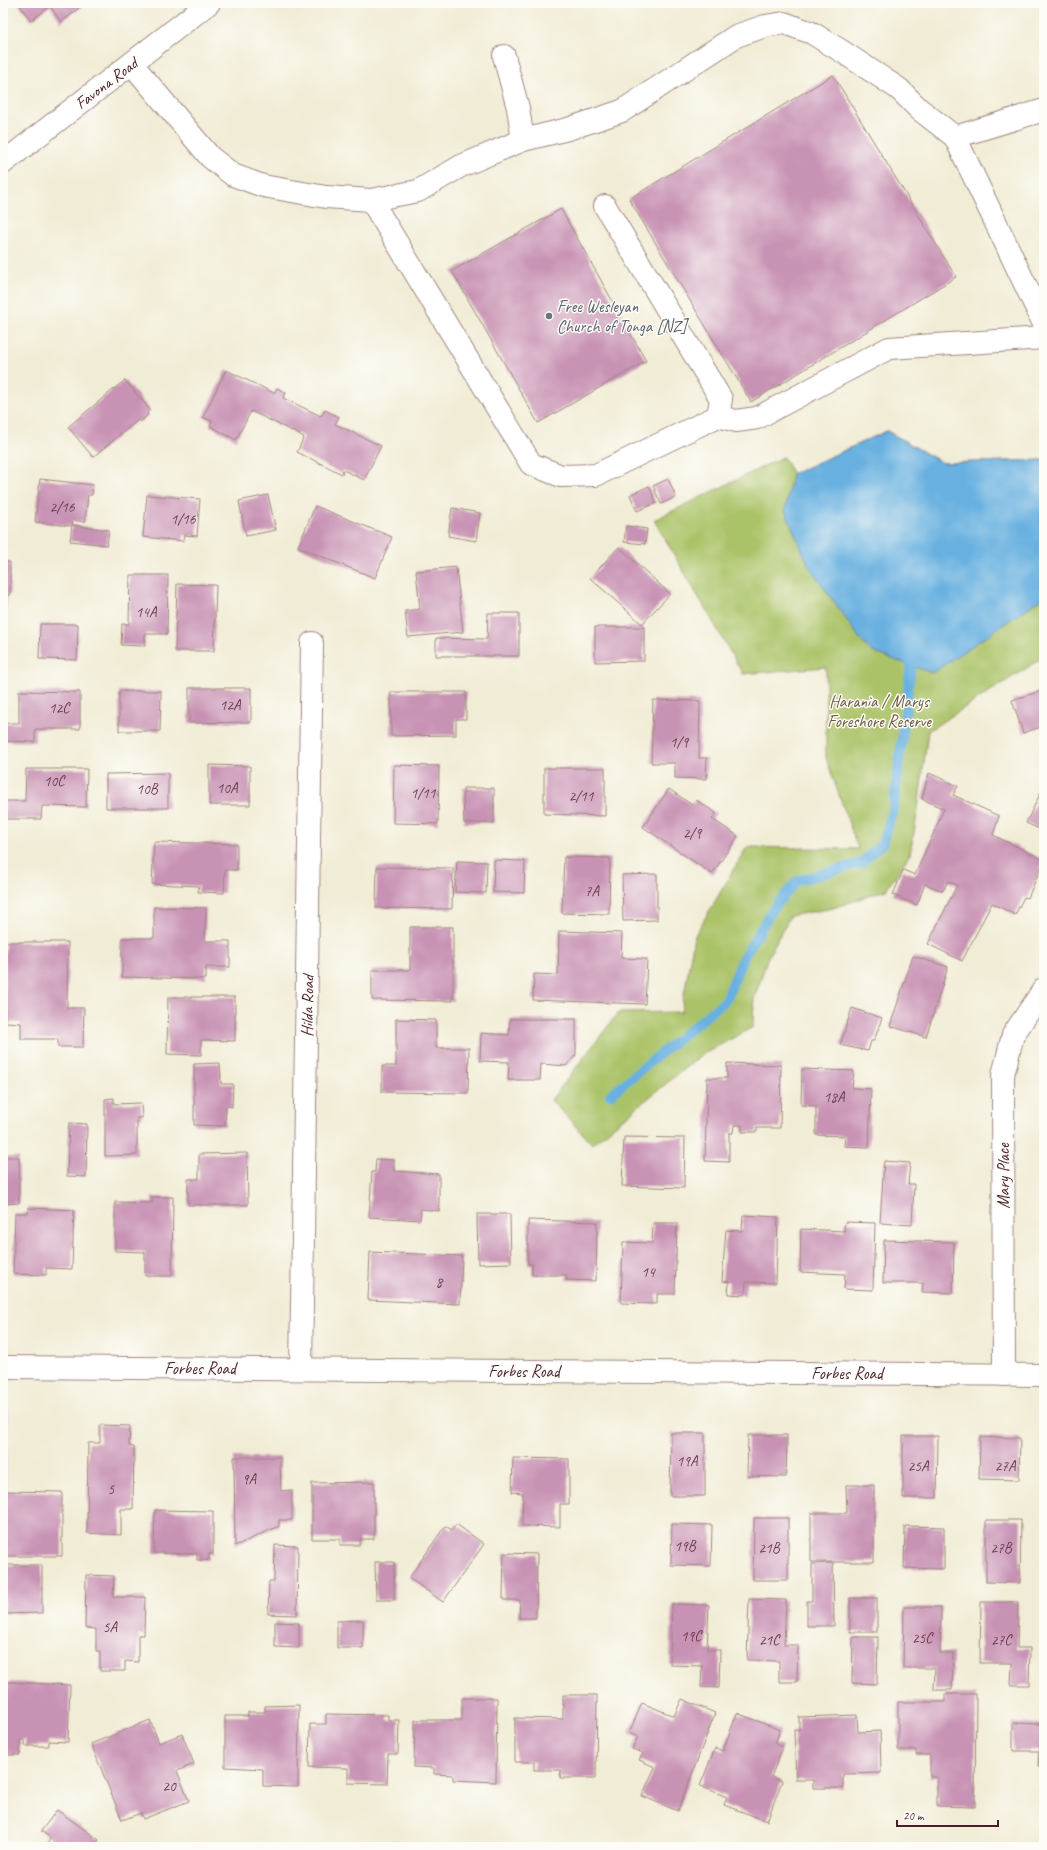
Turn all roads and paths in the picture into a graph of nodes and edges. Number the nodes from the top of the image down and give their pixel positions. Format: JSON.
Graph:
{"nodes":[{"id":1,"x":210,"y":3,"type":"edge"},
{"id":2,"x":504,"y":56,"type":"dead end"},
{"id":3,"x":132,"y":64,"type":"junction"},
{"id":4,"x":1044,"y":110,"type":"edge"},
{"id":5,"x":956,"y":137,"type":"junction"},
{"id":6,"x":523,"y":140,"type":"junction"},
{"id":7,"x":3,"y":163,"type":"edge"},
{"id":8,"x":371,"y":200,"type":"junction"},
{"id":9,"x":604,"y":206,"type":"dead end"},
{"id":10,"x":1044,"y":324,"type":"edge"},
{"id":11,"x":1044,"y":338,"type":"edge"},
{"id":12,"x":718,"y":416,"type":"junction"},
{"id":13,"x":312,"y":643,"type":"dead end"},
{"id":14,"x":1044,"y":989,"type":"edge"},
{"id":15,"x":3,"y":1367,"type":"edge"},
{"id":16,"x":301,"y":1369,"type":"junction"},
{"id":17,"x":1004,"y":1375,"type":"junction"},
{"id":18,"x":1044,"y":1375,"type":"edge"}],
"edges":[{"from":1,"to":3,"type":"street","name":"Favona Road"},
{"from":2,"to":6,"type":"street"},
{"from":3,"to":7,"type":"street","name":"Favona Road"},
{"from":3,"to":8,"type":"street"},
{"from":4,"to":5,"type":"street"},
{"from":5,"to":6,"type":"street"},
{"from":5,"to":10,"type":"street"},
{"from":6,"to":8,"type":"street"},
{"from":8,"to":12,"type":"street"},
{"from":9,"to":12,"type":"street"},
{"from":11,"to":12,"type":"street"},
{"from":13,"to":16,"type":"street","name":"Hilda Road"},
{"from":14,"to":17,"type":"street","name":"Mary Place"},
{"from":15,"to":16,"type":"street","name":"Forbes Road"},
{"from":16,"to":17,"type":"street","name":"Forbes Road"},
{"from":17,"to":18,"type":"street","name":"Forbes Road"}]}
